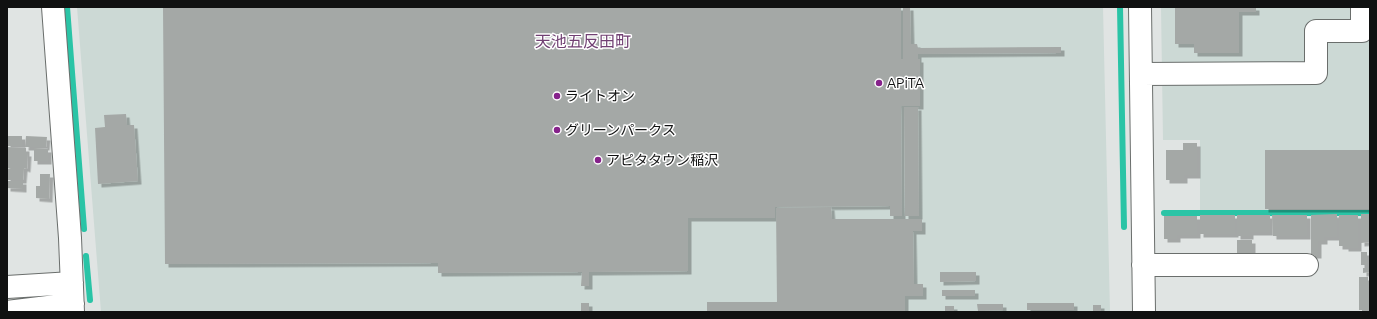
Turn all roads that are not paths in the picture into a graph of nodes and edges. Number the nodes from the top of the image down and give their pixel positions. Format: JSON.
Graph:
{"nodes":[{"id":1,"x":53,"y":7,"type":"edge"},
{"id":2,"x":1140,"y":7,"type":"edge"},
{"id":3,"x":1362,"y":7,"type":"edge"},
{"id":4,"x":1141,"y":74,"type":"junction"},
{"id":5,"x":1143,"y":265,"type":"junction"},
{"id":6,"x":1307,"y":265,"type":"dead end"},
{"id":7,"x":72,"y":283,"type":"junction"},
{"id":8,"x":7,"y":287,"type":"edge"},
{"id":9,"x":73,"y":308,"type":"edge"},
{"id":10,"x":7,"y":312,"type":"edge"},
{"id":11,"x":1144,"y":312,"type":"edge"}],
"edges":[{"from":1,"to":7,"type":"street"},
{"from":2,"to":4,"type":"street"},
{"from":3,"to":4,"type":"street"},
{"from":4,"to":5,"type":"street"},
{"from":5,"to":6,"type":"street"},
{"from":5,"to":11,"type":"street"},
{"from":7,"to":8,"type":"street"},
{"from":7,"to":9,"type":"street"},
{"from":9,"to":10,"type":"street"}]}
